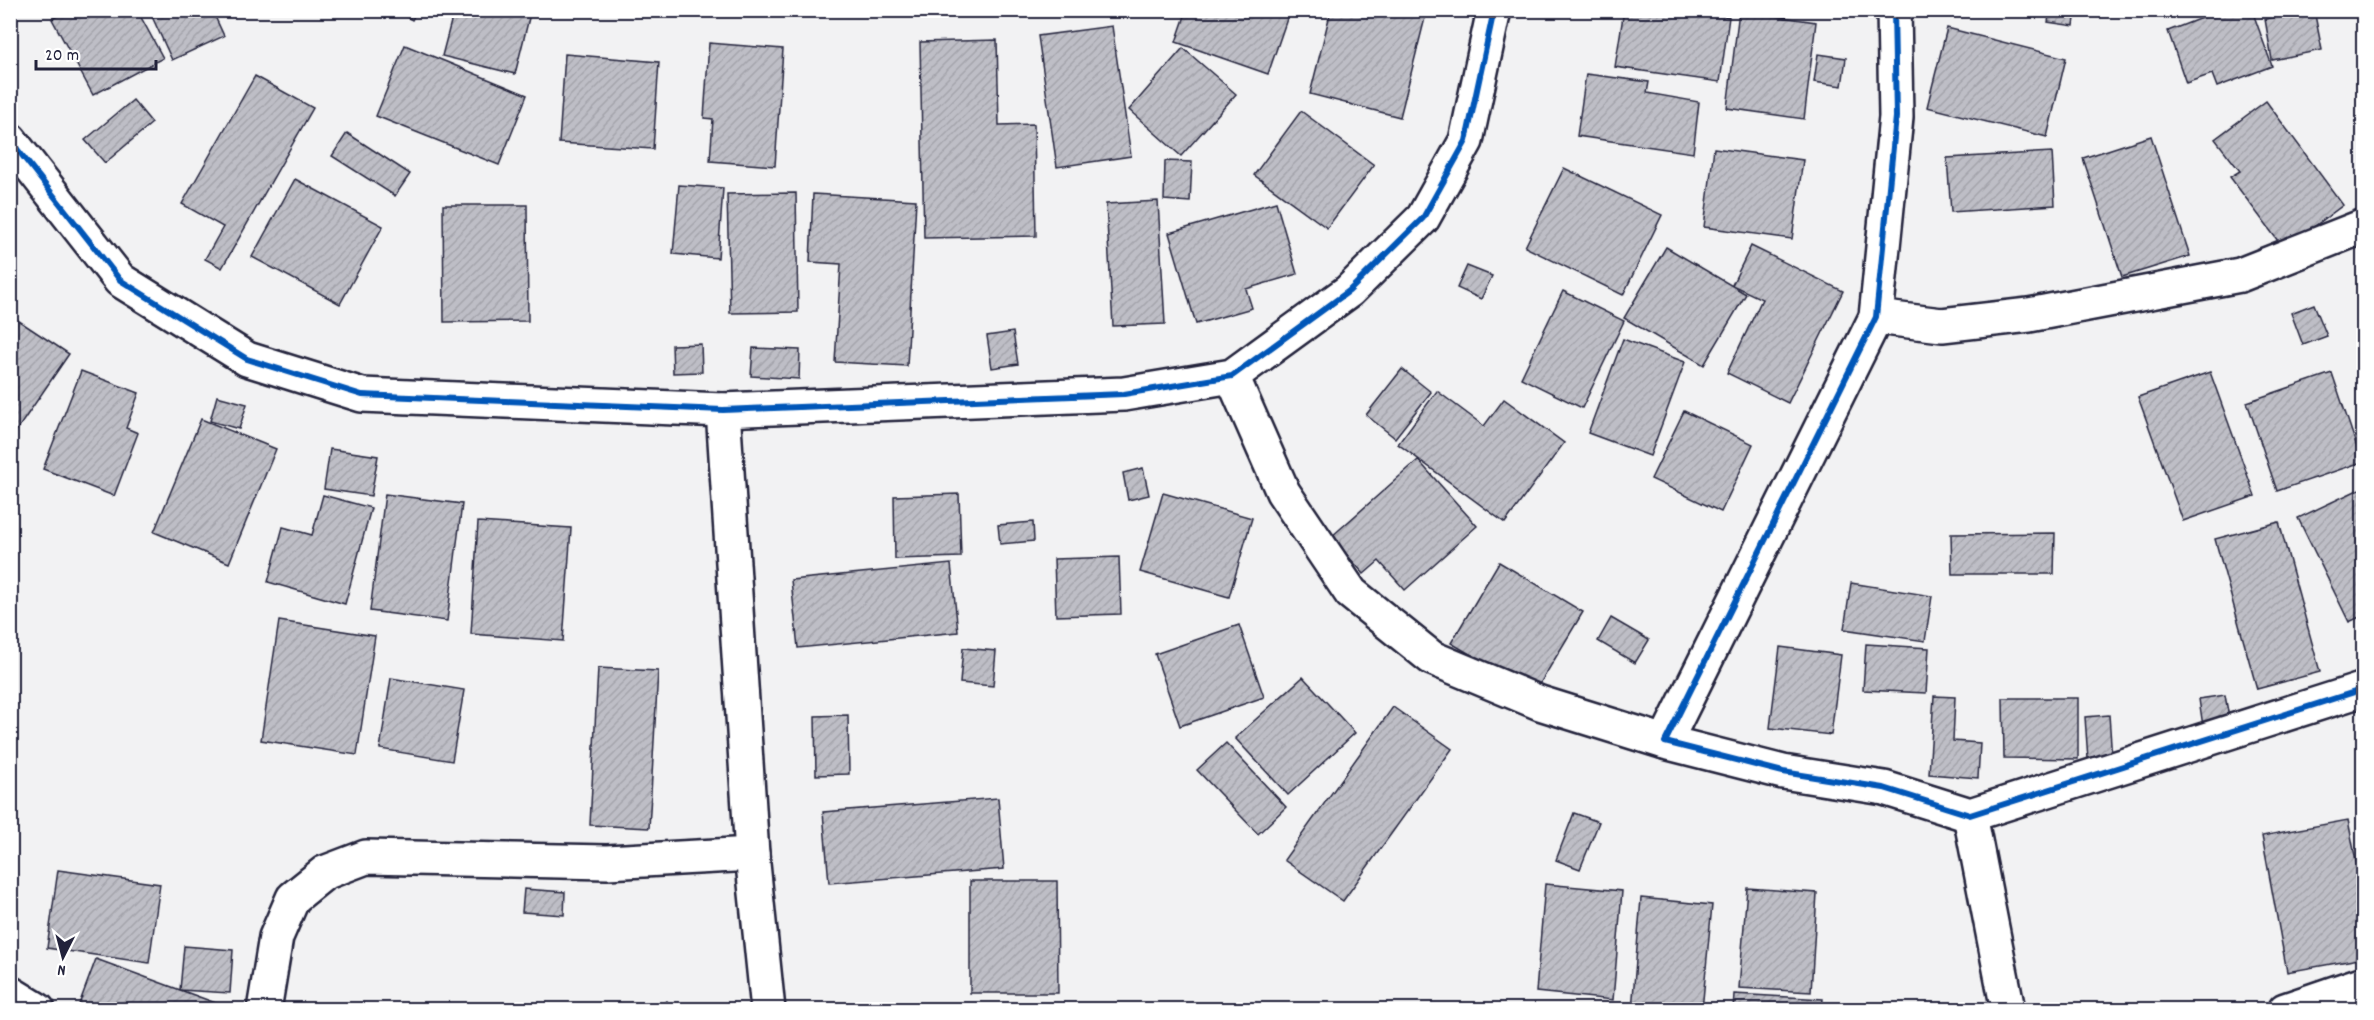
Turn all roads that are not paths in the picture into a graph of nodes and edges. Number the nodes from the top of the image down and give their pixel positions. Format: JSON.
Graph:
{"nodes":[{"id":1,"x":1494,"y":10,"type":"edge"},
{"id":2,"x":1894,"y":10,"type":"edge"},
{"id":3,"x":10,"y":140,"type":"edge"},
{"id":4,"x":2364,"y":226,"type":"edge"},
{"id":5,"x":1876,"y":317,"type":"junction"},
{"id":6,"x":1232,"y":376,"type":"junction"},
{"id":7,"x":723,"y":410,"type":"junction"},
{"id":8,"x":2364,"y":689,"type":"edge"},
{"id":9,"x":1665,"y":742,"type":"junction"},
{"id":10,"x":1970,"y":815,"type":"junction"},
{"id":11,"x":752,"y":854,"type":"junction"},
{"id":12,"x":2364,"y":983,"type":"edge"},
{"id":13,"x":10,"y":993,"type":"edge"},
{"id":14,"x":38,"y":1010,"type":"edge"},
{"id":15,"x":264,"y":1010,"type":"edge"},
{"id":16,"x":768,"y":1010,"type":"edge"},
{"id":17,"x":2008,"y":1010,"type":"edge"},
{"id":18,"x":2285,"y":1010,"type":"edge"}],
"edges":[{"from":1,"to":6,"type":"street"},
{"from":2,"to":5,"type":"street"},
{"from":3,"to":7,"type":"street"},
{"from":4,"to":5,"type":"street"},
{"from":5,"to":9,"type":"street"},
{"from":6,"to":7,"type":"street"},
{"from":6,"to":9,"type":"street"},
{"from":7,"to":11,"type":"street"},
{"from":8,"to":10,"type":"street"},
{"from":9,"to":10,"type":"street"},
{"from":10,"to":17,"type":"street"},
{"from":11,"to":15,"type":"street"},
{"from":11,"to":16,"type":"street"},
{"from":12,"to":18,"type":"street"},
{"from":13,"to":14,"type":"street"}]}
